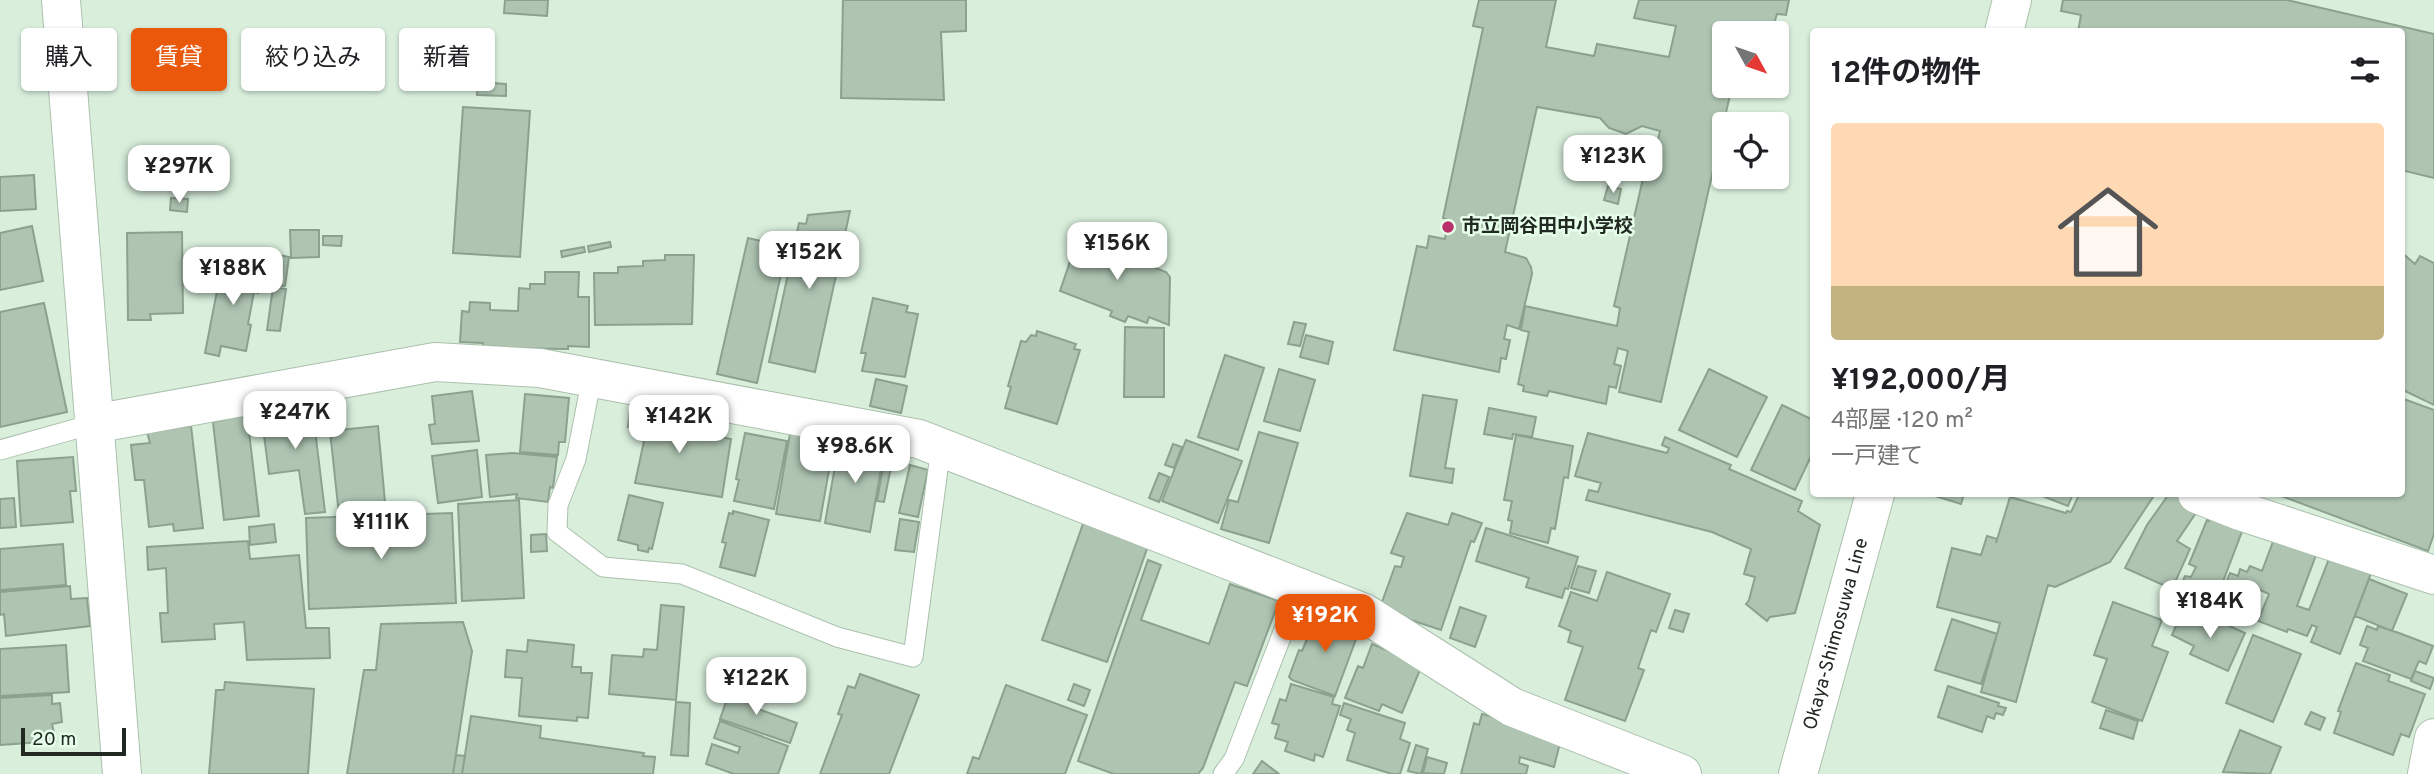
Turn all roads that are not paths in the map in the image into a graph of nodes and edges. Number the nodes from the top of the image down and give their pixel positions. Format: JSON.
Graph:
{"nodes":[{"id":1,"x":61,"y":0,"type":"edge"},
{"id":2,"x":2012,"y":0,"type":"edge"},
{"id":3,"x":2005,"y":28,"type":"edge"},
{"id":4,"x":592,"y":377,"type":"junction"},
{"id":5,"x":93,"y":424,"type":"junction"},
{"id":6,"x":940,"y":447,"type":"junction"},
{"id":7,"x":0,"y":450,"type":"edge"},
{"id":8,"x":1874,"y":497,"type":"edge"},
{"id":9,"x":2205,"y":497,"type":"edge"},
{"id":10,"x":2434,"y":575,"type":"edge"},
{"id":11,"x":1300,"y":588,"type":"junction"},
{"id":12,"x":2434,"y":738,"type":"edge"},
{"id":13,"x":121,"y":774,"type":"edge"},
{"id":14,"x":1223,"y":774,"type":"edge"},
{"id":15,"x":1682,"y":774,"type":"edge"},
{"id":16,"x":1798,"y":774,"type":"edge"},
{"id":17,"x":2427,"y":774,"type":"edge"}],
"edges":[{"from":1,"to":5,"type":"street"},
{"from":2,"to":3,"type":"street"},
{"from":4,"to":5,"type":"street"},
{"from":4,"to":6,"type":"street"},
{"from":4,"to":6,"type":"lane"},
{"from":5,"to":7,"type":"lane"},
{"from":5,"to":13,"type":"street"},
{"from":6,"to":11,"type":"street"},
{"from":8,"to":16,"type":"street","name":"Okaya-Shimosuwa Line"},
{"from":9,"to":10,"type":"street"},
{"from":11,"to":14,"type":"lane"},
{"from":11,"to":15,"type":"street"},
{"from":12,"to":17,"type":"street"}]}
